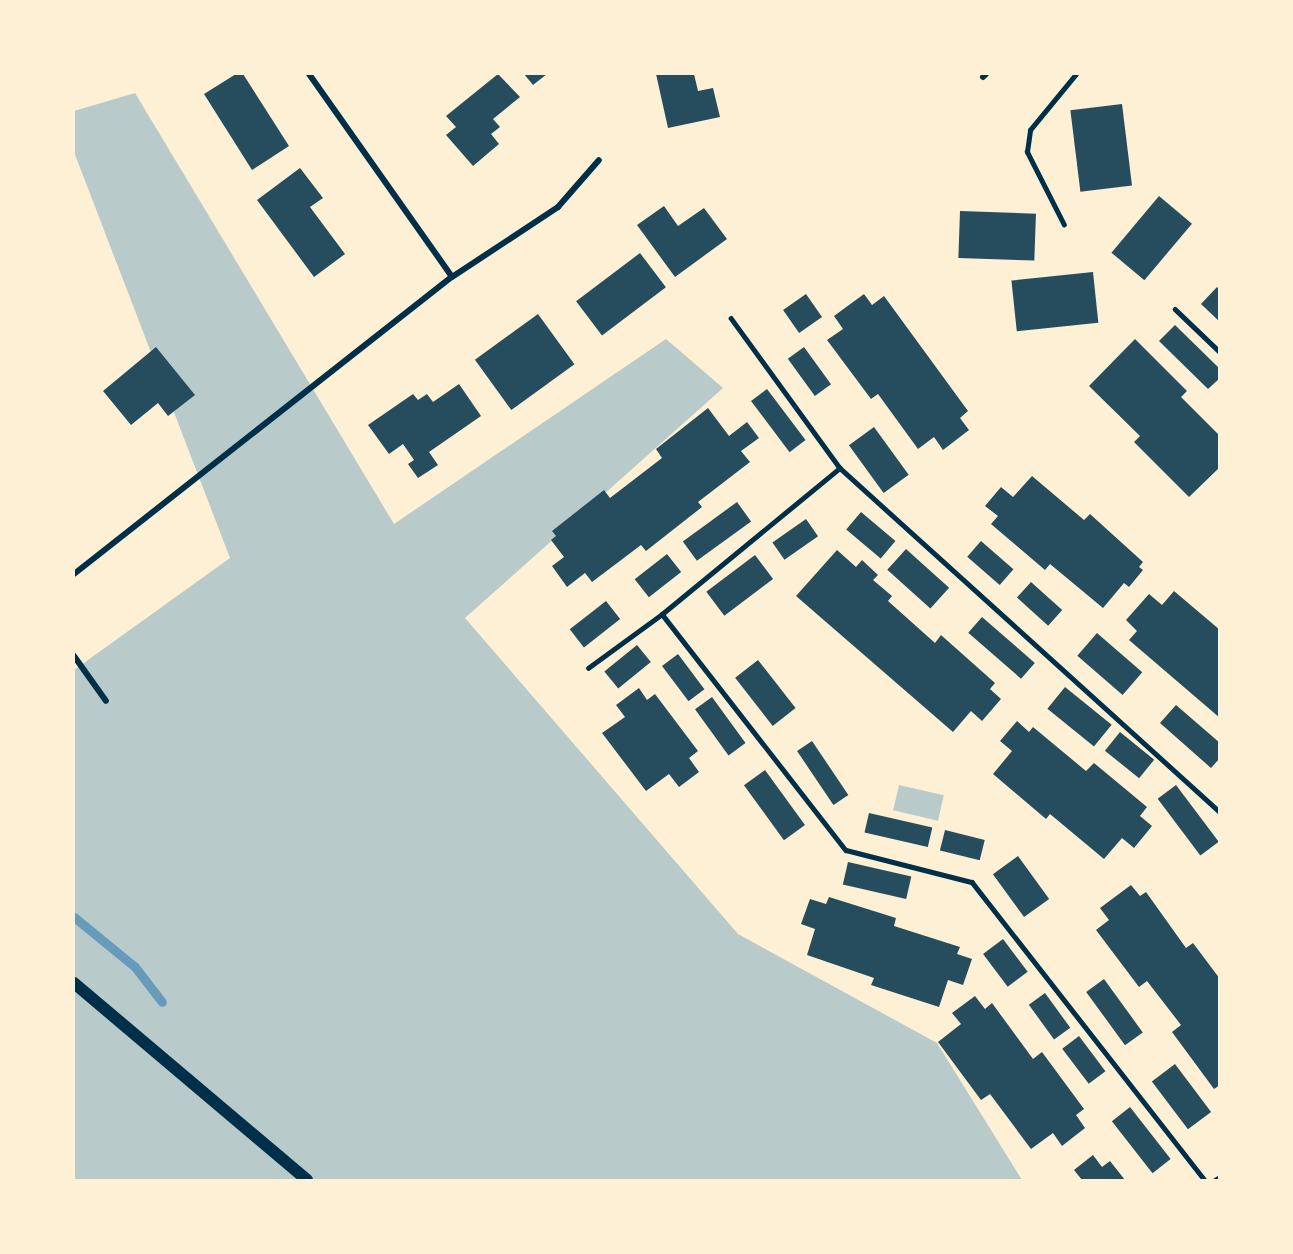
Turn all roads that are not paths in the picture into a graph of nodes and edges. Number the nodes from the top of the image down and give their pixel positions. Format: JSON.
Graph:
{"nodes":[{"id":1,"x":309,"y":74,"type":"edge"},
{"id":2,"x":1076,"y":74,"type":"edge"},
{"id":3,"x":598,"y":160,"type":"dead end"},
{"id":4,"x":1064,"y":225,"type":"dead end"},
{"id":5,"x":452,"y":277,"type":"junction"},
{"id":6,"x":1175,"y":309,"type":"dead end"},
{"id":7,"x":731,"y":318,"type":"dead end"},
{"id":8,"x":1220,"y":352,"type":"edge"},
{"id":9,"x":840,"y":468,"type":"junction"},
{"id":10,"x":74,"y":574,"type":"edge"},
{"id":11,"x":662,"y":614,"type":"junction"},
{"id":12,"x":74,"y":657,"type":"edge"},
{"id":13,"x":588,"y":668,"type":"dead end"},
{"id":14,"x":106,"y":701,"type":"dead end"},
{"id":15,"x":1220,"y":812,"type":"edge"},
{"id":16,"x":74,"y":983,"type":"edge"},
{"id":17,"x":1220,"y":1177,"type":"edge"},
{"id":18,"x":307,"y":1180,"type":"edge"},
{"id":19,"x":1205,"y":1180,"type":"edge"},
{"id":20,"x":1215,"y":1180,"type":"edge"}],
"edges":[{"from":1,"to":5,"type":"street"},
{"from":2,"to":4,"type":"lane"},
{"from":3,"to":5,"type":"street"},
{"from":5,"to":10,"type":"street"},
{"from":6,"to":8,"type":"lane"},
{"from":7,"to":9,"type":"lane"},
{"from":9,"to":11,"type":"lane"},
{"from":9,"to":15,"type":"lane"},
{"from":11,"to":13,"type":"lane"},
{"from":11,"to":19,"type":"lane"},
{"from":12,"to":14,"type":"street"},
{"from":16,"to":18,"type":"main road"},
{"from":17,"to":20,"type":"lane"}]}
